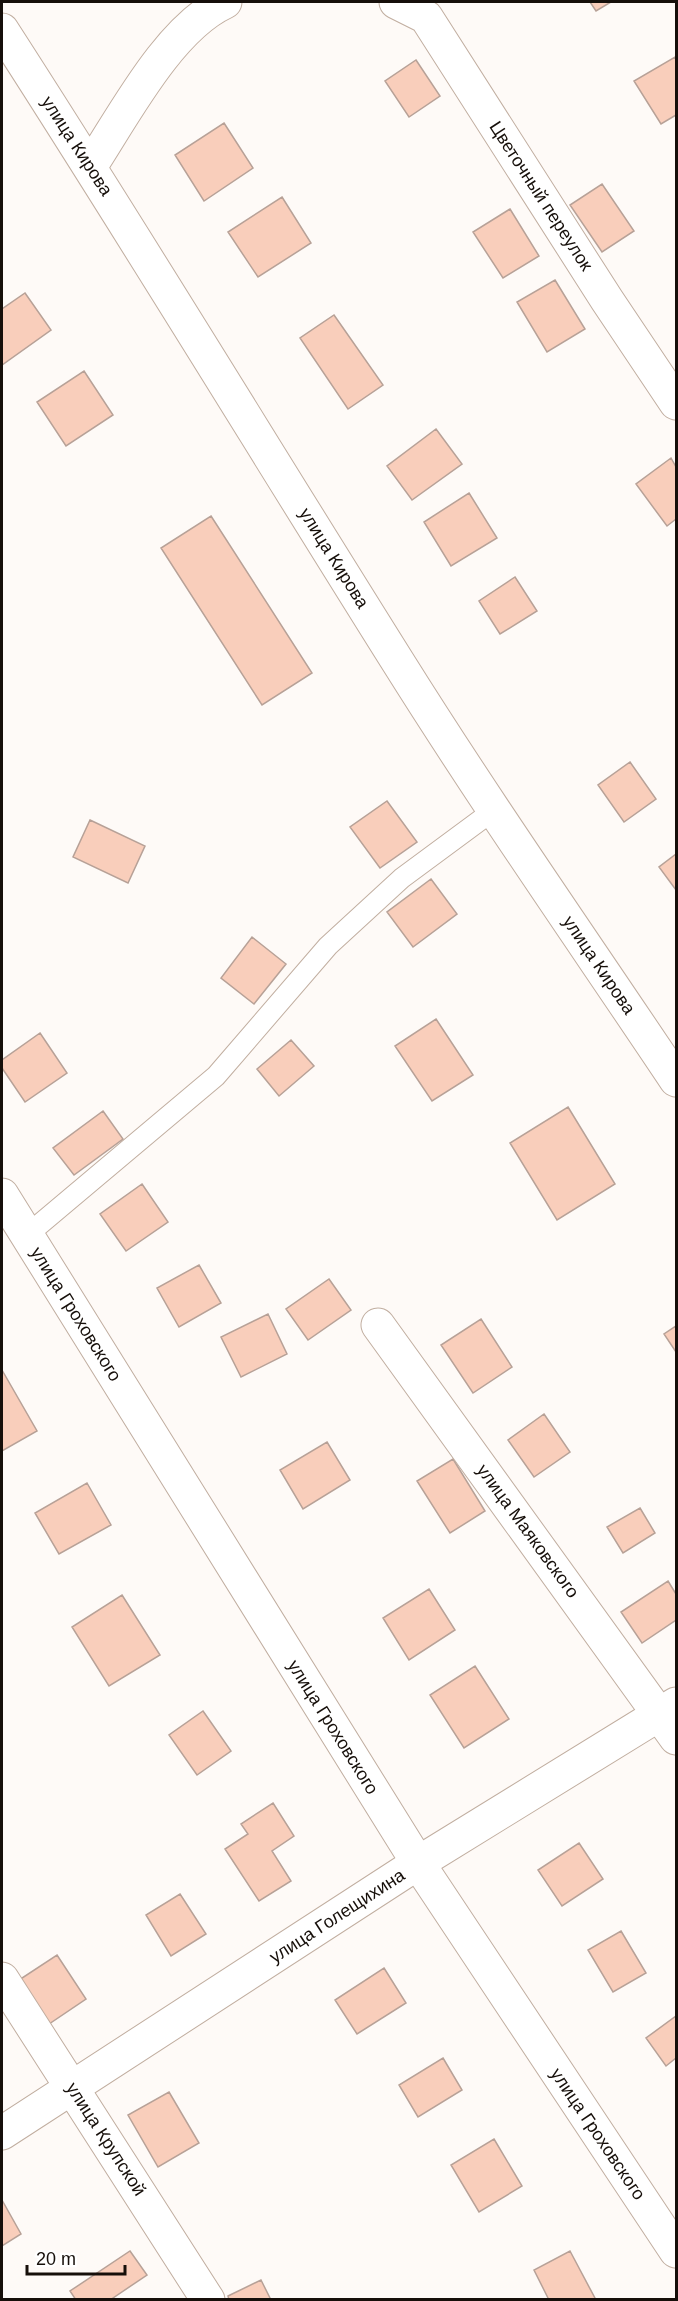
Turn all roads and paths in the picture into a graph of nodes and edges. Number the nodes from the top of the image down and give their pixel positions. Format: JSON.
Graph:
{"nodes":[{"id":1,"x":225,"y":2,"type":"edge"},
{"id":2,"x":396,"y":2,"type":"edge"},
{"id":3,"x":2,"y":30,"type":"edge"},
{"id":4,"x":90,"y":167,"type":"junction"},
{"id":5,"x":676,"y":403,"type":"edge"},
{"id":6,"x":494,"y":810,"type":"junction"},
{"id":7,"x":676,"y":1080,"type":"edge"},
{"id":8,"x":2,"y":1195,"type":"edge"},
{"id":9,"x":27,"y":1235,"type":"junction"},
{"id":10,"x":378,"y":1325,"type":"dead end"},
{"id":11,"x":671,"y":1719,"type":"edge"},
{"id":12,"x":417,"y":1863,"type":"junction"},
{"id":13,"x":2,"y":1979,"type":"edge"},
{"id":14,"x":73,"y":2088,"type":"junction"},
{"id":15,"x":5,"y":2125,"type":"edge"},
{"id":16,"x":676,"y":2251,"type":"edge"},
{"id":17,"x":208,"y":2300,"type":"edge"}],
"edges":[{"from":1,"to":4,"type":"street"},
{"from":2,"to":5,"type":"street","name":"Цветочный переулок"},
{"from":3,"to":4,"type":"street","name":"улица Кирова"},
{"from":4,"to":6,"type":"street","name":"улица Кирова"},
{"from":6,"to":7,"type":"street","name":"улица Кирова"},
{"from":6,"to":9,"type":"lane"},
{"from":8,"to":9,"type":"street","name":"улица Гроховского"},
{"from":9,"to":12,"type":"street","name":"улица Гроховского"},
{"from":10,"to":11,"type":"street","name":"улица Маяковского"},
{"from":11,"to":12,"type":"street","name":"улица Голещихина"},
{"from":12,"to":14,"type":"street","name":"улица Голещихина"},
{"from":12,"to":16,"type":"street","name":"улица Гроховского"},
{"from":13,"to":14,"type":"street","name":"улица Крупской"},
{"from":14,"to":15,"type":"street","name":"улица Голещихина"},
{"from":14,"to":17,"type":"street","name":"улица Крупской"}]}
